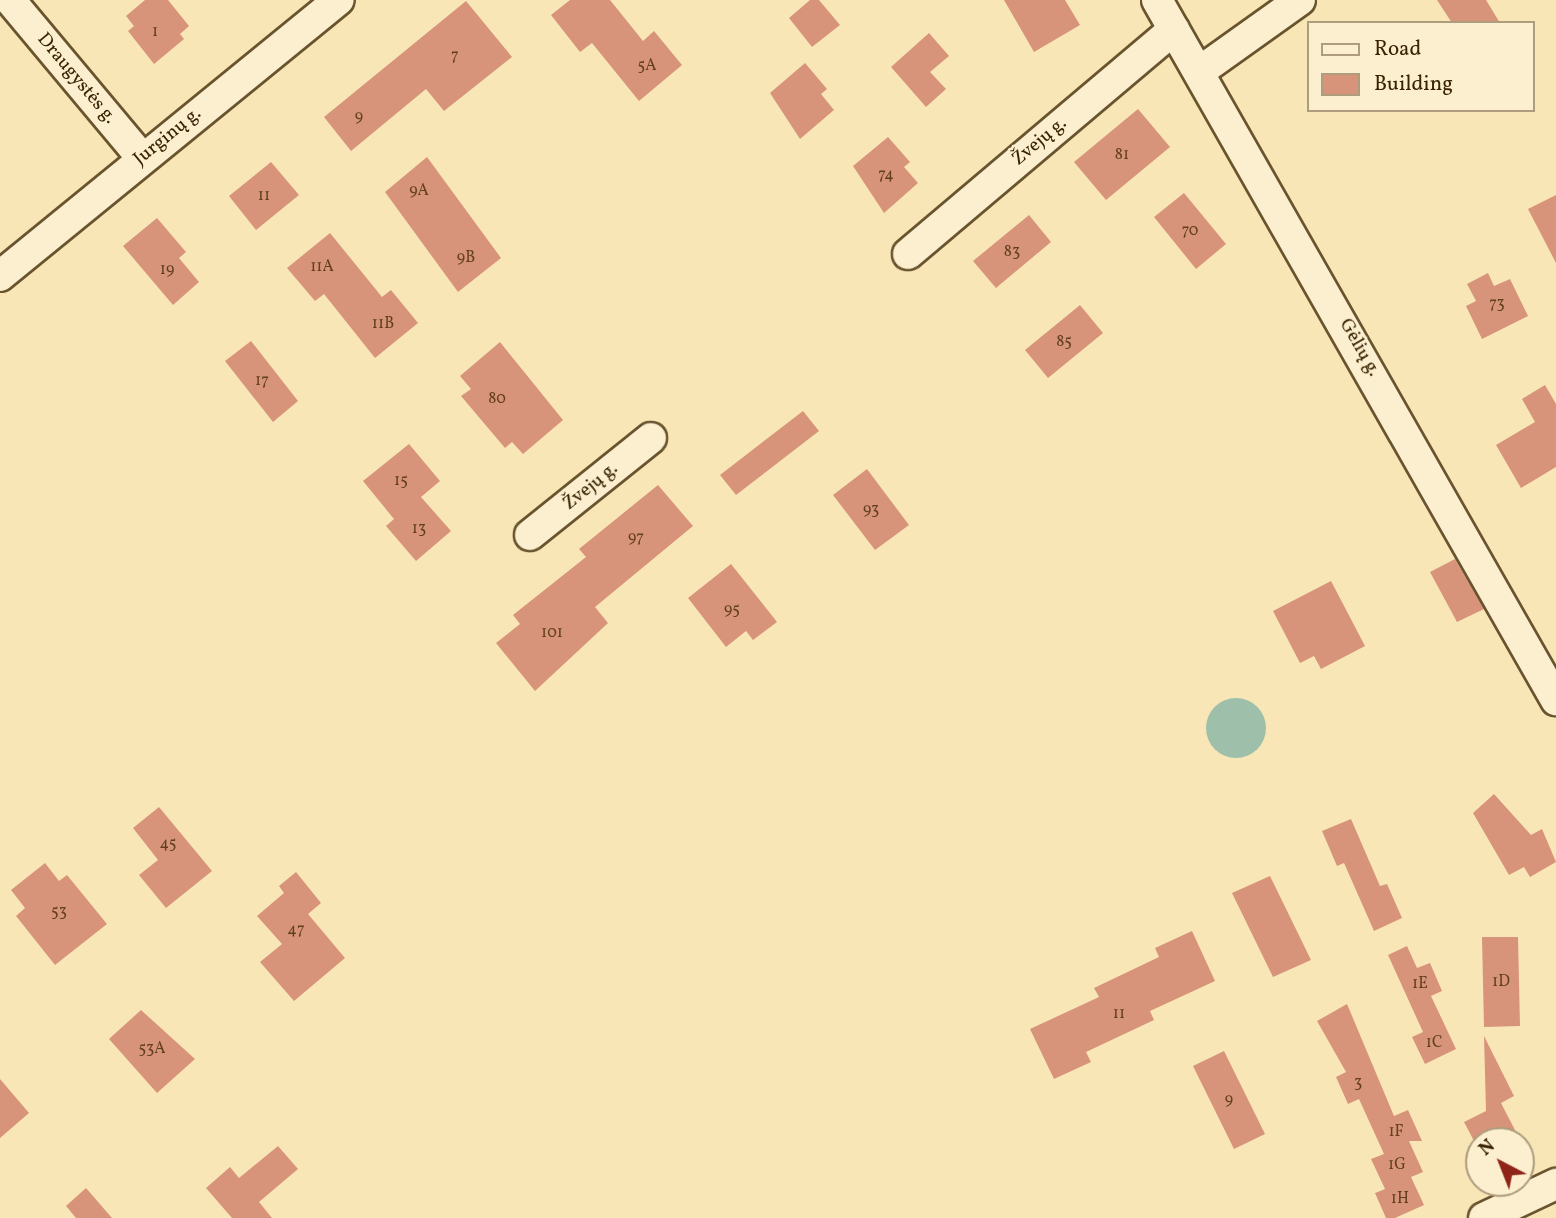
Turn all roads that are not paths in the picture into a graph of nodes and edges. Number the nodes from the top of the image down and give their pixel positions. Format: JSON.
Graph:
{"nodes":[{"id":1,"x":10,"y":0,"type":"edge"},
{"id":2,"x":339,"y":0,"type":"edge"},
{"id":3,"x":1157,"y":0,"type":"edge"},
{"id":4,"x":1300,"y":0,"type":"edge"},
{"id":5,"x":1174,"y":29,"type":"junction"},
{"id":6,"x":1199,"y":72,"type":"junction"},
{"id":7,"x":142,"y":158,"type":"junction"},
{"id":8,"x":908,"y":254,"type":"dead end"},
{"id":9,"x":0,"y":276,"type":"edge"},
{"id":10,"x":651,"y":438,"type":"dead end"},
{"id":11,"x":530,"y":535,"type":"dead end"},
{"id":12,"x":1556,"y":699,"type":"edge"},
{"id":13,"x":1556,"y":1184,"type":"edge"},
{"id":14,"x":1484,"y":1218,"type":"edge"}],
"edges":[{"from":1,"to":7,"type":"street","name":"Draugystės g."},
{"from":2,"to":7,"type":"street","name":"Jurginų g."},
{"from":3,"to":5,"type":"street","name":"Gėlių g."},
{"from":4,"to":6,"type":"street"},
{"from":5,"to":6,"type":"street","name":"Gėlių g."},
{"from":5,"to":8,"type":"street","name":"Žvejų g."},
{"from":6,"to":12,"type":"street","name":"Gėlių g."},
{"from":7,"to":9,"type":"street","name":"Jurginų g."},
{"from":10,"to":11,"type":"street","name":"Žvejų g."},
{"from":13,"to":14,"type":"street"}]}
